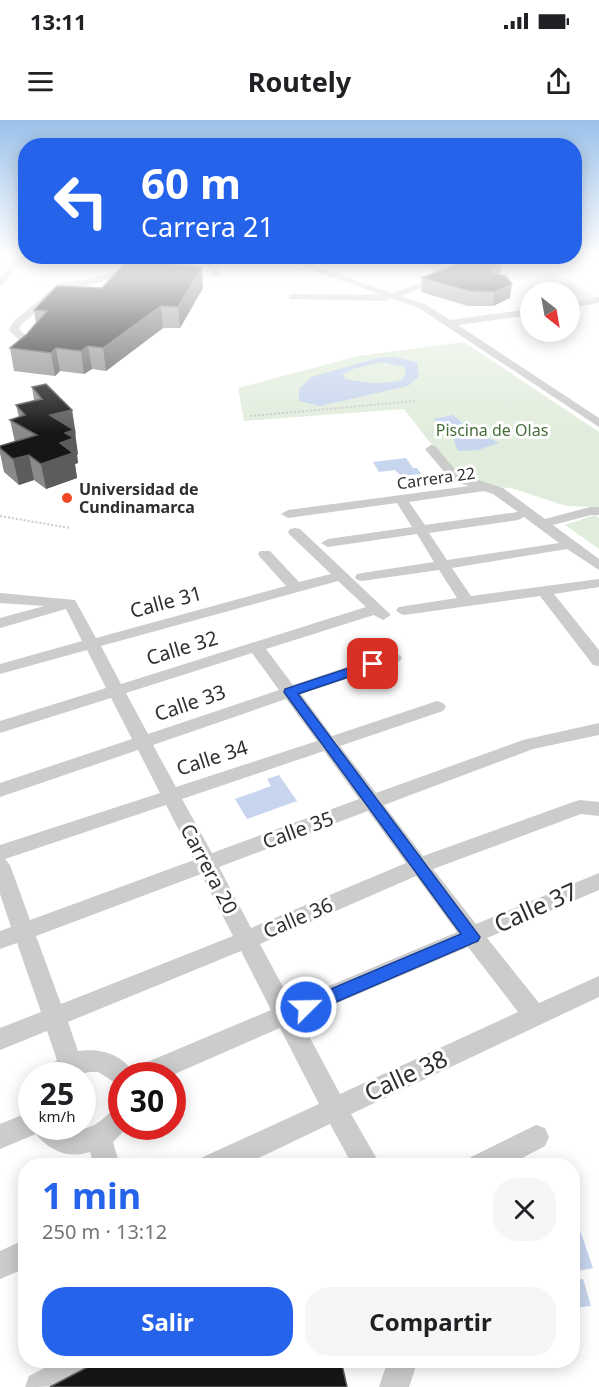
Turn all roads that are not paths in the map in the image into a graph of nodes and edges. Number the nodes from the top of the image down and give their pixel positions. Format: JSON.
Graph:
{"nodes":[{"id":1,"x":26,"y":315,"type":"edge"},
{"id":2,"x":436,"y":315,"type":"edge"},
{"id":3,"x":512,"y":315,"type":"edge"},
{"id":4,"x":449,"y":323,"type":"junction"},
{"id":5,"x":37,"y":340,"type":"edge"},
{"id":6,"x":599,"y":423,"type":"edge"},
{"id":7,"x":431,"y":448,"type":"dead end"},
{"id":8,"x":489,"y":487,"type":"junction"},
{"id":9,"x":401,"y":499,"type":"junction"},
{"id":10,"x":599,"y":511,"type":"edge"},
{"id":11,"x":288,"y":514,"type":"dead end"},
{"id":12,"x":518,"y":516,"type":"dead end"},
{"id":13,"x":543,"y":524,"type":"junction"},
{"id":14,"x":421,"y":530,"type":"junction"},
{"id":15,"x":295,"y":532,"type":"dead end"},
{"id":16,"x":328,"y":543,"type":"dead end"},
{"id":17,"x":562,"y":547,"type":"dead end"},
{"id":18,"x":265,"y":554,"type":"dead end"},
{"id":19,"x":443,"y":563,"type":"junction"},
{"id":20,"x":599,"y":566,"type":"edge"},
{"id":21,"x":342,"y":575,"type":"junction"},
{"id":22,"x":362,"y":577,"type":"dead end"},
{"id":23,"x":599,"y":583,"type":"edge"},
{"id":24,"x":296,"y":588,"type":"junction"},
{"id":25,"x":544,"y":591,"type":"junction"},
{"id":26,"x":0,"y":598,"type":"edge"},
{"id":27,"x":467,"y":602,"type":"junction"},
{"id":28,"x":70,"y":603,"type":"junction"},
{"id":29,"x":404,"y":610,"type":"dead end"},
{"id":30,"x":0,"y":622,"type":"edge"},
{"id":31,"x":92,"y":645,"type":"junction"},
{"id":32,"x":256,"y":647,"type":"junction"},
{"id":33,"x":394,"y":657,"type":"dead end"},
{"id":34,"x":599,"y":661,"type":"edge"},
{"id":35,"x":0,"y":669,"type":"edge"},
{"id":36,"x":116,"y":691,"type":"junction"},
{"id":37,"x":290,"y":692,"type":"junction"},
{"id":38,"x":437,"y":707,"type":"dead end"},
{"id":39,"x":0,"y":727,"type":"edge"},
{"id":40,"x":599,"y":729,"type":"edge"},
{"id":41,"x":142,"y":741,"type":"junction"},
{"id":42,"x":329,"y":743,"type":"junction"},
{"id":43,"x":0,"y":790,"type":"edge"},
{"id":44,"x":171,"y":796,"type":"junction"},
{"id":45,"x":373,"y":802,"type":"junction"},
{"id":46,"x":590,"y":808,"type":"edge"},
{"id":47,"x":0,"y":852,"type":"edge"},
{"id":48,"x":206,"y":864,"type":"junction"},
{"id":49,"x":0,"y":865,"type":"edge"},
{"id":50,"x":421,"y":865,"type":"junction"},
{"id":51,"x":599,"y":881,"type":"edge"},
{"id":52,"x":23,"y":931,"type":"junction"},
{"id":53,"x":472,"y":937,"type":"junction"},
{"id":54,"x":0,"y":940,"type":"edge"},
{"id":55,"x":246,"y":940,"type":"junction"},
{"id":56,"x":599,"y":986,"type":"edge"},
{"id":57,"x":286,"y":1016,"type":"junction"},
{"id":58,"x":536,"y":1016,"type":"junction"},
{"id":59,"x":54,"y":1018,"type":"junction"},
{"id":60,"x":0,"y":1039,"type":"edge"},
{"id":61,"x":61,"y":1062,"type":"edge"},
{"id":62,"x":80,"y":1062,"type":"edge"},
{"id":63,"x":176,"y":1062,"type":"edge"},
{"id":64,"x":108,"y":1063,"type":"edge"},
{"id":65,"x":335,"y":1109,"type":"junction"},
{"id":66,"x":18,"y":1129,"type":"edge"},
{"id":67,"x":108,"y":1131,"type":"edge"},
{"id":68,"x":0,"y":1137,"type":"edge"},
{"id":69,"x":99,"y":1137,"type":"junction"},
{"id":70,"x":536,"y":1137,"type":"dead end"},
{"id":71,"x":96,"y":1138,"type":"edge"},
{"id":72,"x":62,"y":1140,"type":"edge"},
{"id":73,"x":90,"y":1140,"type":"edge"},
{"id":74,"x":105,"y":1158,"type":"edge"},
{"id":75,"x":229,"y":1158,"type":"edge"},
{"id":76,"x":363,"y":1158,"type":"edge"},
{"id":77,"x":495,"y":1158,"type":"edge"},
{"id":78,"x":18,"y":1256,"type":"edge"},
{"id":79,"x":0,"y":1264,"type":"edge"},
{"id":80,"x":76,"y":1368,"type":"edge"},
{"id":81,"x":400,"y":1368,"type":"edge"},
{"id":82,"x":40,"y":1387,"type":"edge"},
{"id":83,"x":394,"y":1387,"type":"edge"}],
"edges":[{"from":1,"to":5,"type":"street"},
{"from":2,"to":4,"type":"street"},
{"from":3,"to":4,"type":"street"},
{"from":4,"to":6,"type":"street"},
{"from":7,"to":8,"type":"street"},
{"from":8,"to":9,"type":"street","name":"Carrera 22"},
{"from":8,"to":13,"type":"street","name":"Carrera 22"},
{"from":9,"to":11,"type":"street","name":"Carrera 22"},
{"from":9,"to":14,"type":"street"},
{"from":10,"to":13,"type":"street"},
{"from":12,"to":14,"type":"street"},
{"from":13,"to":20,"type":"street","name":"Carrera 22"},
{"from":14,"to":16,"type":"street"},
{"from":14,"to":19,"type":"street"},
{"from":15,"to":21,"type":"street"},
{"from":17,"to":19,"type":"street"},
{"from":18,"to":24,"type":"street"},
{"from":19,"to":22,"type":"street"},
{"from":19,"to":27,"type":"street"},
{"from":21,"to":24,"type":"street","name":"Calle 31"},
{"from":21,"to":32,"type":"street","name":"Calle 32"},
{"from":23,"to":25,"type":"street"},
{"from":24,"to":31,"type":"street","name":"Calle 31"},
{"from":25,"to":27,"type":"street"},
{"from":25,"to":34,"type":"street"},
{"from":26,"to":28,"type":"street"},
{"from":27,"to":29,"type":"street"},
{"from":28,"to":30,"type":"street"},
{"from":28,"to":31,"type":"street","name":"Carrera 20"},
{"from":31,"to":35,"type":"street","name":"Calle 31"},
{"from":31,"to":36,"type":"street","name":"Carrera 20"},
{"from":32,"to":36,"type":"street","name":"Calle 32"},
{"from":32,"to":37,"type":"street"},
{"from":33,"to":37,"type":"street","name":"Calle 33"},
{"from":36,"to":39,"type":"street","name":"Calle 32"},
{"from":36,"to":41,"type":"street","name":"Carrera 20"},
{"from":37,"to":41,"type":"street","name":"Calle 33"},
{"from":37,"to":42,"type":"street"},
{"from":38,"to":42,"type":"street","name":"Calle 34"},
{"from":40,"to":45,"type":"street","name":"Calle 35"},
{"from":41,"to":43,"type":"street","name":"Calle 33"},
{"from":41,"to":44,"type":"street","name":"Carrera 20"},
{"from":42,"to":44,"type":"street","name":"Calle 34"},
{"from":42,"to":45,"type":"street"},
{"from":44,"to":47,"type":"street","name":"Calle 34"},
{"from":44,"to":48,"type":"street","name":"Carrera 20"},
{"from":45,"to":48,"type":"street","name":"Calle 35"},
{"from":45,"to":50,"type":"street"},
{"from":46,"to":50,"type":"street","name":"Calle 36"},
{"from":48,"to":52,"type":"street","name":"Calle 35"},
{"from":48,"to":55,"type":"street","name":"Carrera 20"},
{"from":49,"to":52,"type":"street"},
{"from":50,"to":53,"type":"street"},
{"from":50,"to":55,"type":"street","name":"Calle 36"},
{"from":51,"to":53,"type":"street","name":"Calle 37"},
{"from":52,"to":54,"type":"street","name":"Calle 35"},
{"from":52,"to":59,"type":"street"},
{"from":53,"to":57,"type":"street","name":"Calle 37"},
{"from":53,"to":58,"type":"street"},
{"from":55,"to":57,"type":"street","name":"Carrera 20"},
{"from":55,"to":59,"type":"street","name":"Calle 36"},
{"from":56,"to":58,"type":"street","name":"Calle 38"},
{"from":57,"to":63,"type":"street","name":"Calle 37"},
{"from":57,"to":65,"type":"street","name":"Carrera 20"},
{"from":58,"to":65,"type":"street","name":"Calle 38"},
{"from":59,"to":60,"type":"street","name":"Calle 36"},
{"from":59,"to":61,"type":"street"},
{"from":62,"to":64,"type":"street"},
{"from":65,"to":75,"type":"street","name":"Calle 38"},
{"from":65,"to":76,"type":"street","name":"Carrera 20"},
{"from":66,"to":68,"type":"street"},
{"from":67,"to":69,"type":"street"},
{"from":69,"to":71,"type":"street"},
{"from":69,"to":74,"type":"street"},
{"from":70,"to":77,"type":"street"},
{"from":72,"to":73,"type":"street"},
{"from":78,"to":79,"type":"street"},
{"from":80,"to":82,"type":"street"},
{"from":81,"to":83,"type":"street"}]}
